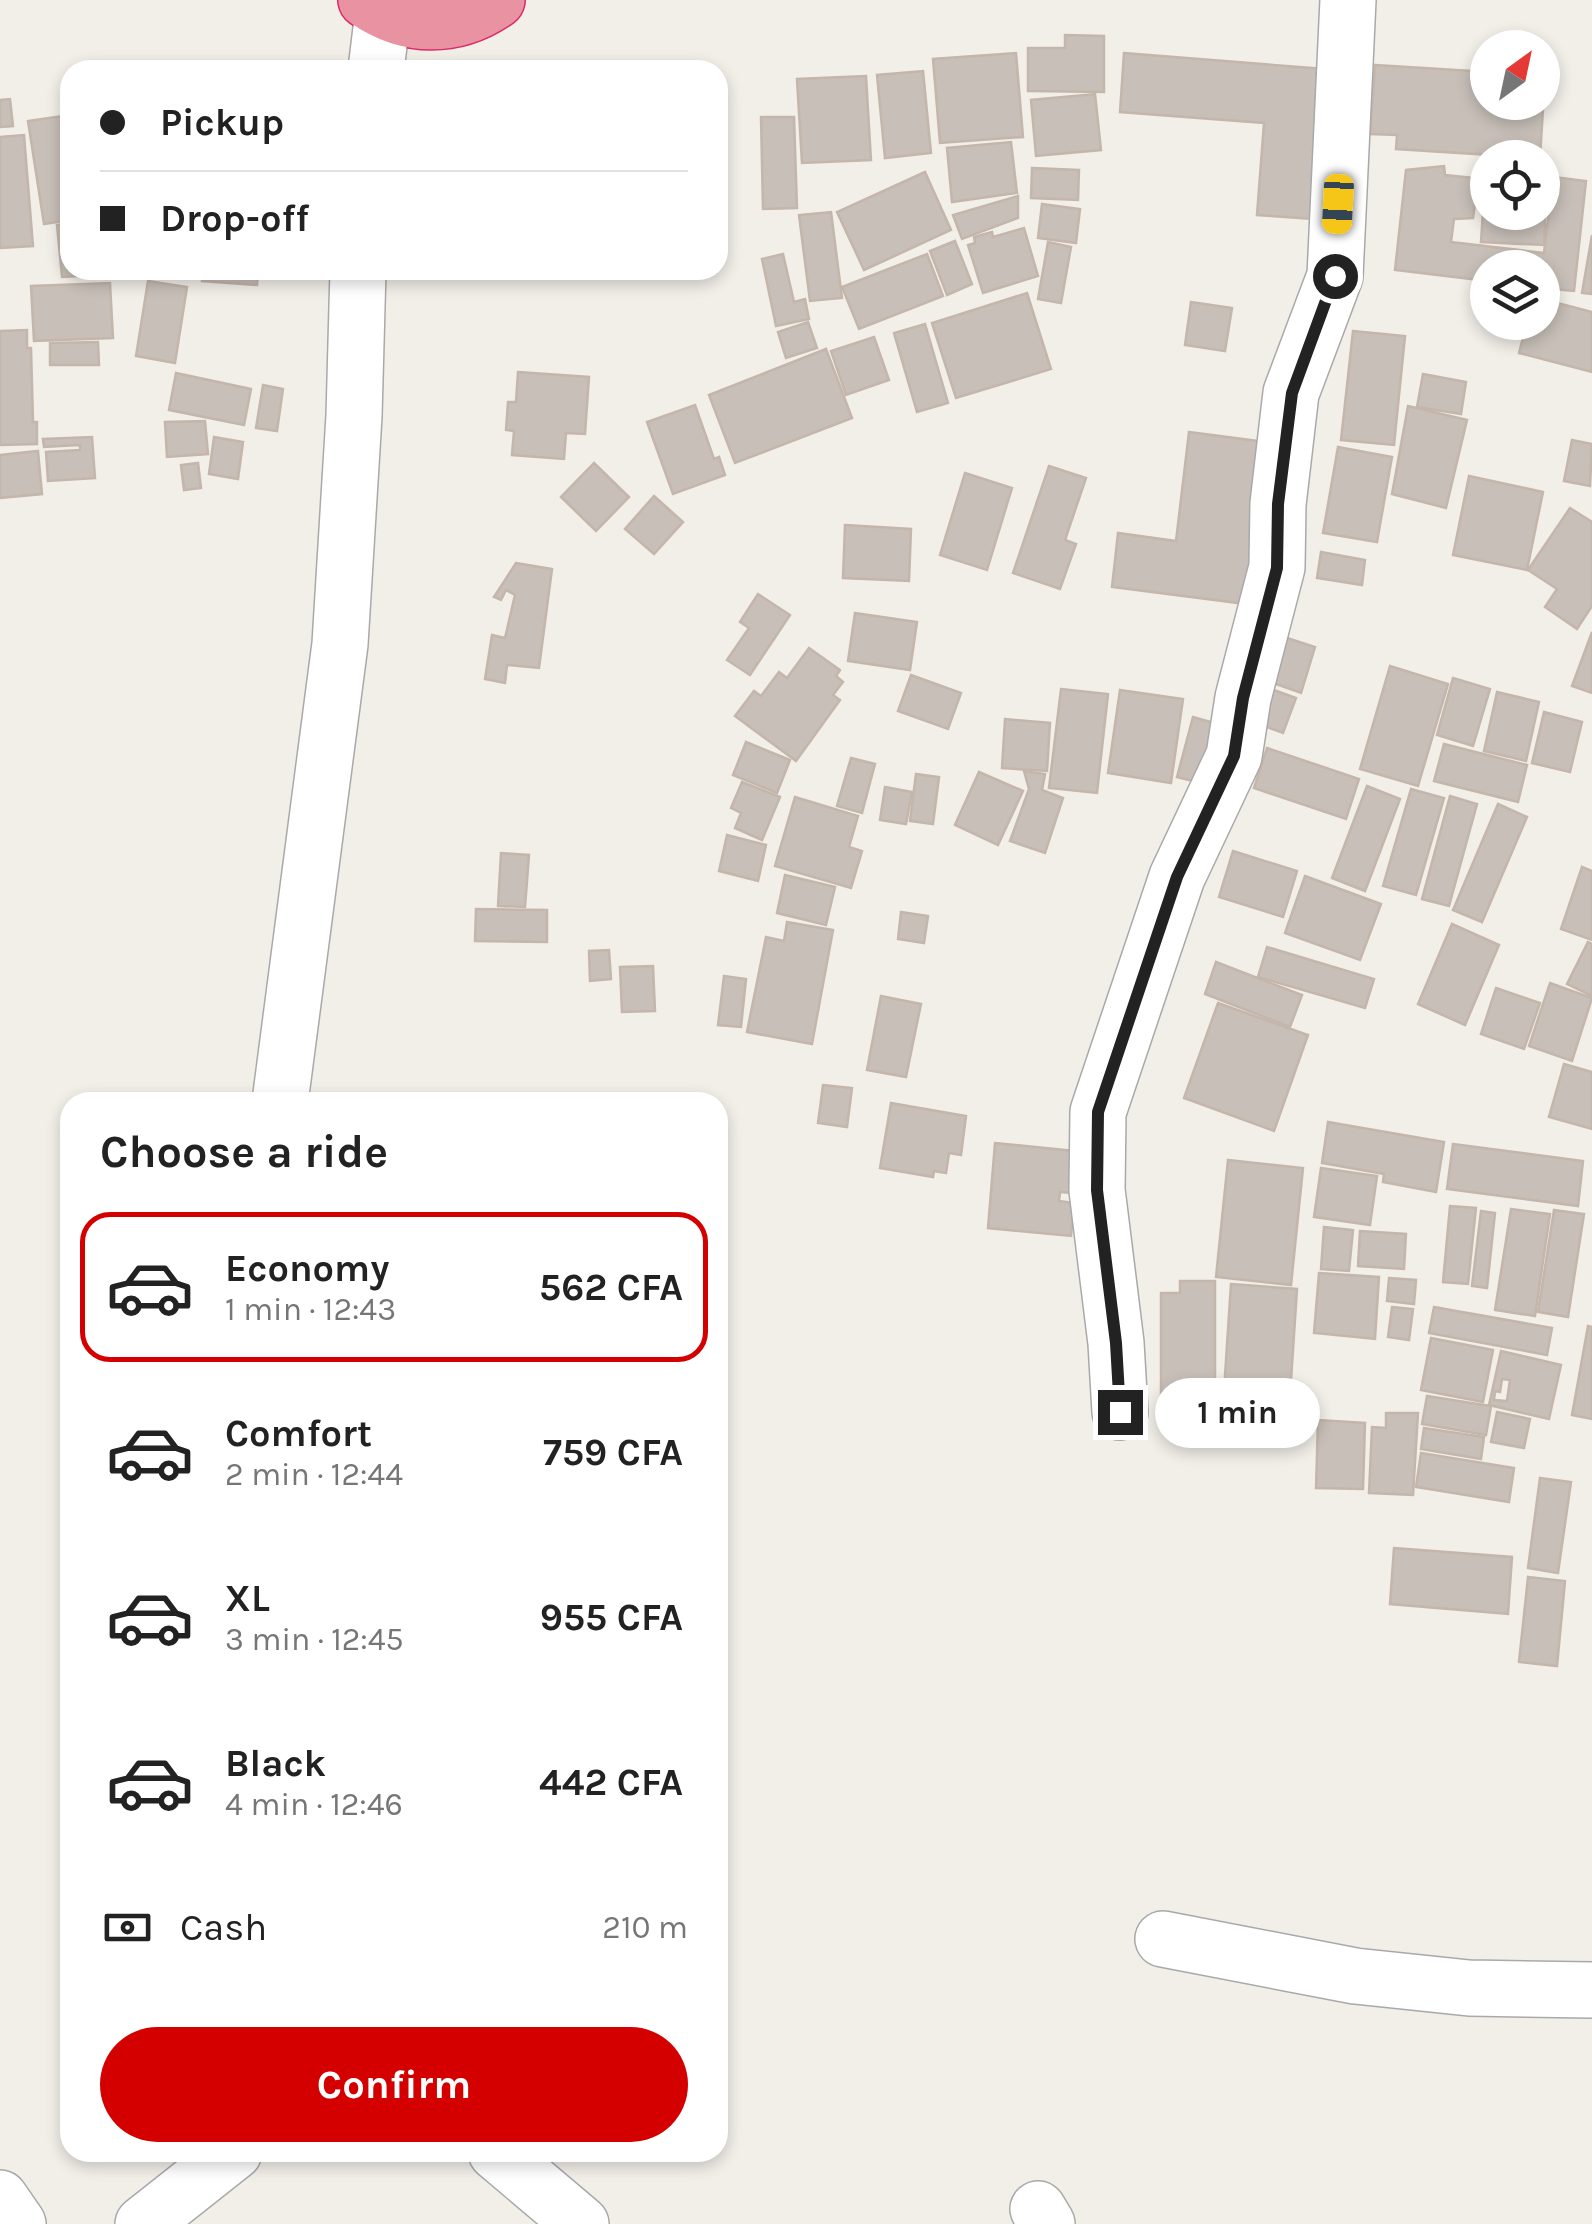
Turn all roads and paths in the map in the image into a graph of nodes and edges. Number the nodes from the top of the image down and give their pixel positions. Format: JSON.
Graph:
{"nodes":[{"id":1,"x":497,"y":0,"type":"edge"},
{"id":2,"x":1348,"y":0,"type":"edge"},
{"id":3,"x":374,"y":6,"type":"edge"},
{"id":4,"x":376,"y":60,"type":"edge"},
{"id":5,"x":358,"y":280,"type":"edge"},
{"id":6,"x":281,"y":1092,"type":"edge"},
{"id":7,"x":1120,"y":1412,"type":"dead end"},
{"id":8,"x":1162,"y":1939,"type":"dead end"},
{"id":9,"x":1592,"y":1990,"type":"edge"},
{"id":10,"x":221,"y":2162,"type":"edge"},
{"id":11,"x":508,"y":2162,"type":"edge"},
{"id":12,"x":0,"y":2198,"type":"edge"},
{"id":13,"x":18,"y":2224,"type":"edge"},
{"id":14,"x":143,"y":2224,"type":"edge"},
{"id":15,"x":581,"y":2224,"type":"edge"}],
"edges":[{"from":1,"to":3,"type":"highway"},
{"from":2,"to":7,"type":"street"},
{"from":3,"to":4,"type":"street"},
{"from":5,"to":6,"type":"street"},
{"from":8,"to":9,"type":"street"},
{"from":10,"to":14,"type":"street"},
{"from":11,"to":15,"type":"street"},
{"from":12,"to":13,"type":"street"}]}
